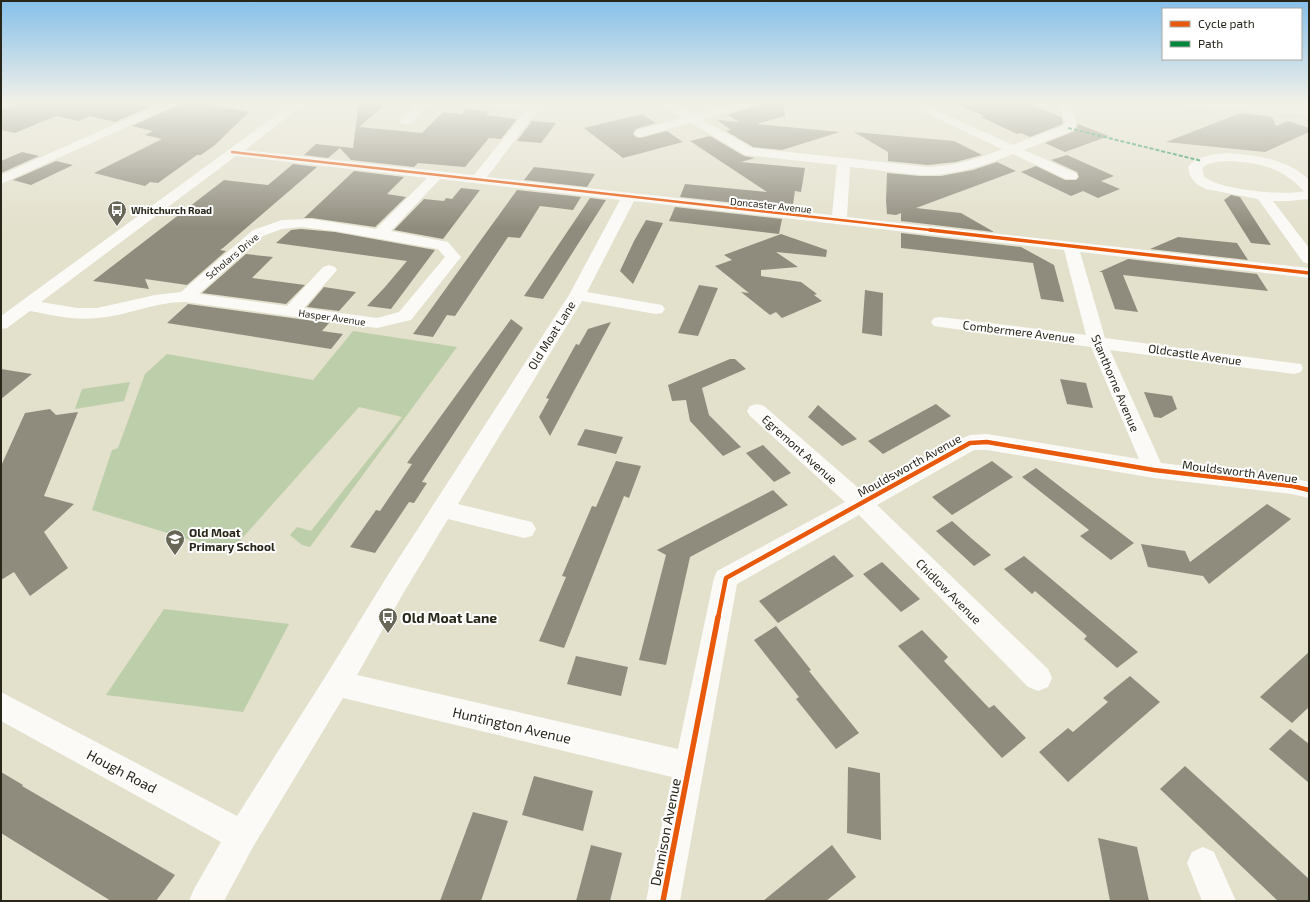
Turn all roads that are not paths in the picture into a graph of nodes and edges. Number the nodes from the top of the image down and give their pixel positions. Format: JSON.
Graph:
{"nodes":[{"id":1,"x":80,"y":144,"type":"edge"},
{"id":2,"x":243,"y":144,"type":"edge"},
{"id":3,"x":505,"y":144,"type":"edge"},
{"id":4,"x":735,"y":144,"type":"edge"},
{"id":5,"x":1003,"y":144,"type":"edge"},
{"id":6,"x":1026,"y":144,"type":"edge"},
{"id":7,"x":1014,"y":149,"type":"junction"},
{"id":8,"x":232,"y":152,"type":"junction"},
{"id":9,"x":844,"y":162,"type":"junction"},
{"id":10,"x":436,"y":176,"type":"junction"},
{"id":11,"x":1071,"y":176,"type":"dead end"},
{"id":12,"x":1,"y":180,"type":"edge"},
{"id":13,"x":477,"y":180,"type":"junction"},
{"id":14,"x":1309,"y":188,"type":"edge"},
{"id":15,"x":1309,"y":194,"type":"edge"},
{"id":16,"x":1262,"y":195,"type":"junction"},
{"id":17,"x":629,"y":197,"type":"junction"},
{"id":18,"x":839,"y":220,"type":"junction"},
{"id":19,"x":380,"y":234,"type":"junction"},
{"id":20,"x":1071,"y":248,"type":"junction"},
{"id":21,"x":1309,"y":259,"type":"edge"},
{"id":22,"x":329,"y":270,"type":"dead end"},
{"id":23,"x":1309,"y":274,"type":"edge"},
{"id":24,"x":577,"y":295,"type":"junction"},
{"id":25,"x":185,"y":297,"type":"junction"},
{"id":26,"x":26,"y":305,"type":"junction"},
{"id":27,"x":656,"y":309,"type":"dead end"},
{"id":28,"x":291,"y":312,"type":"junction"},
{"id":29,"x":940,"y":322,"type":"dead end"},
{"id":30,"x":1,"y":324,"type":"edge"},
{"id":31,"x":1097,"y":341,"type":"junction"},
{"id":32,"x":1294,"y":368,"type":"dead end"},
{"id":33,"x":757,"y":410,"type":"dead end"},
{"id":34,"x":1154,"y":470,"type":"junction"},
{"id":35,"x":1309,"y":490,"type":"edge"},
{"id":36,"x":860,"y":503,"type":"junction"},
{"id":37,"x":442,"y":509,"type":"junction"},
{"id":38,"x":524,"y":529,"type":"dead end"},
{"id":39,"x":1038,"y":678,"type":"dead end"},
{"id":40,"x":337,"y":683,"type":"junction"},
{"id":41,"x":1,"y":706,"type":"edge"},
{"id":42,"x":688,"y":766,"type":"junction"},
{"id":43,"x":242,"y":836,"type":"junction"},
{"id":44,"x":1203,"y":863,"type":"dead end"},
{"id":45,"x":206,"y":901,"type":"edge"},
{"id":46,"x":663,"y":901,"type":"edge"},
{"id":47,"x":1219,"y":901,"type":"edge"}],
"edges":[{"from":1,"to":12,"type":"street"},
{"from":2,"to":8,"type":"street"},
{"from":3,"to":13,"type":"street"},
{"from":4,"to":9,"type":"street"},
{"from":5,"to":7,"type":"street"},
{"from":6,"to":7,"type":"street"},
{"from":7,"to":9,"type":"street"},
{"from":7,"to":11,"type":"street"},
{"from":8,"to":10,"type":"street","name":"Doncaster Avenue"},
{"from":8,"to":26,"type":"street"},
{"from":9,"to":18,"type":"street"},
{"from":10,"to":13,"type":"street","name":"Doncaster Avenue"},
{"from":10,"to":19,"type":"street"},
{"from":13,"to":17,"type":"street","name":"Doncaster Avenue"},
{"from":14,"to":16,"type":"street"},
{"from":15,"to":16,"type":"street"},
{"from":16,"to":21,"type":"street"},
{"from":17,"to":18,"type":"street","name":"Doncaster Avenue"},
{"from":17,"to":24,"type":"street","name":"Old Moat Lane"},
{"from":18,"to":20,"type":"street","name":"Doncaster Avenue"},
{"from":19,"to":25,"type":"street","name":"Scholars Drive"},
{"from":19,"to":28,"type":"street","name":"Hasper Avenue"},
{"from":20,"to":23,"type":"street","name":"Doncaster Avenue"},
{"from":20,"to":31,"type":"street","name":"Stanthorne Avenue"},
{"from":22,"to":28,"type":"street"},
{"from":24,"to":27,"type":"street"},
{"from":24,"to":37,"type":"street","name":"Old Moat Lane"},
{"from":25,"to":26,"type":"street","name":"Hasper Avenue"},
{"from":25,"to":28,"type":"street","name":"Hasper Avenue"},
{"from":26,"to":30,"type":"street"},
{"from":29,"to":31,"type":"street","name":"Combermere Avenue"},
{"from":31,"to":32,"type":"street","name":"Oldcastle Avenue"},
{"from":31,"to":34,"type":"street","name":"Stanthorne Avenue"},
{"from":33,"to":36,"type":"street","name":"Egremont Avenue"},
{"from":34,"to":35,"type":"street","name":"Mouldsworth Avenue"},
{"from":34,"to":36,"type":"street","name":"Mouldsworth Avenue"},
{"from":36,"to":39,"type":"street","name":"Chidlow Avenue"},
{"from":36,"to":42,"type":"street","name":"Mouldsworth Avenue"},
{"from":37,"to":38,"type":"street"},
{"from":37,"to":40,"type":"street","name":"Old Moat Lane"},
{"from":40,"to":42,"type":"street","name":"Huntington Avenue"},
{"from":40,"to":43,"type":"street","name":"Old Moat Lane"},
{"from":41,"to":43,"type":"street","name":"Hough Road"},
{"from":42,"to":46,"type":"street","name":"Dennison Avenue"},
{"from":43,"to":45,"type":"street","name":"Old Moat Lane"},
{"from":44,"to":47,"type":"street"}]}
